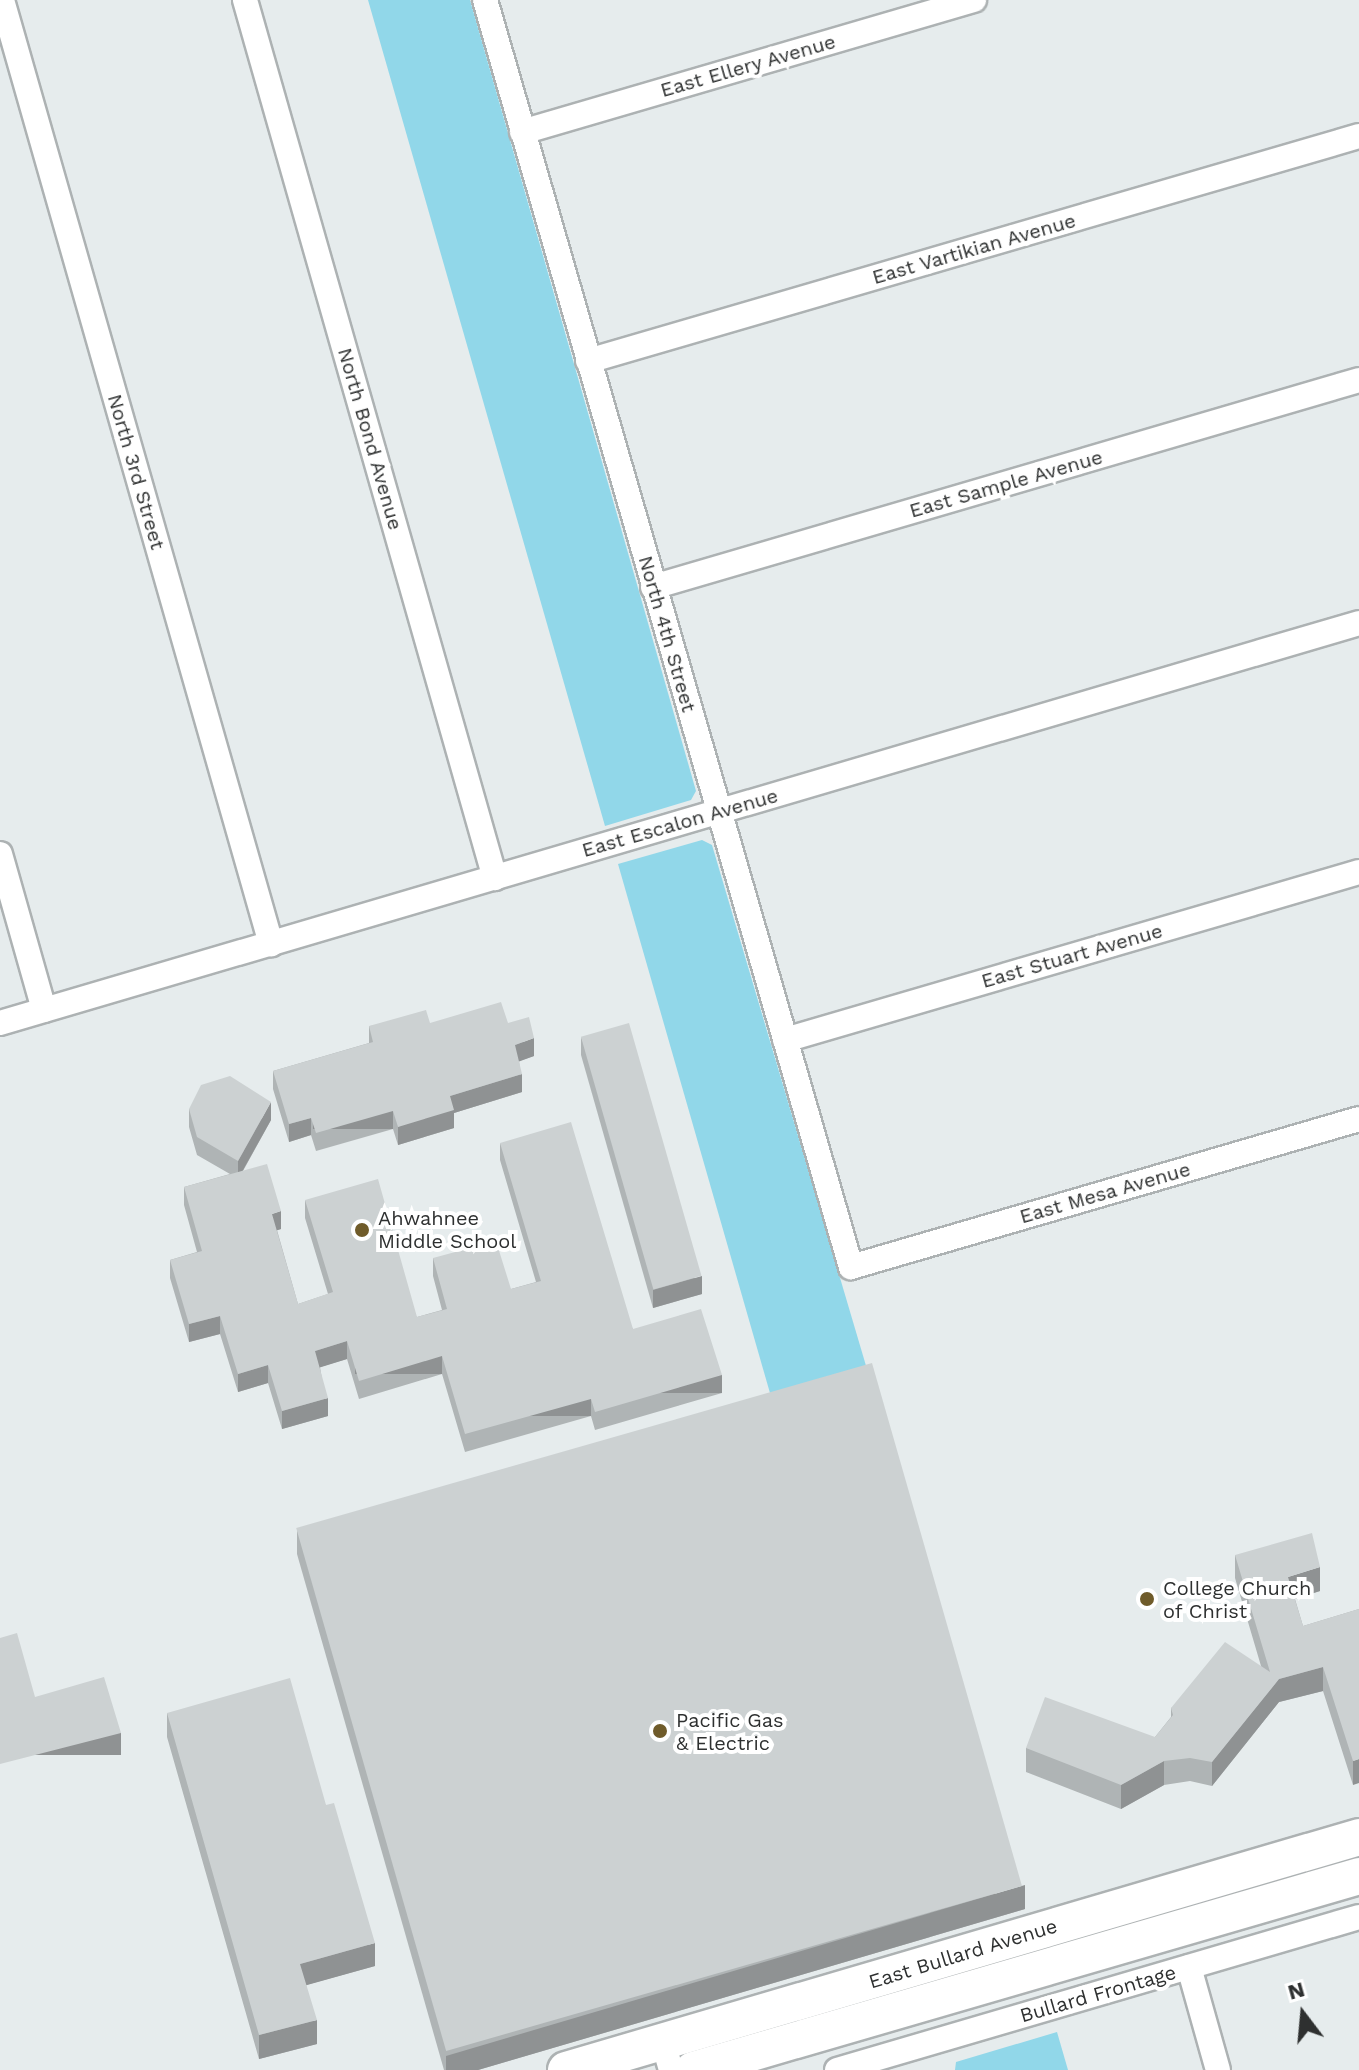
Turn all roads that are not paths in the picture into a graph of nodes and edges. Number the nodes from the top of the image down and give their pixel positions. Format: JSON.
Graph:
{"nodes":[{"id":1,"x":2,"y":0,"type":"edge"},
{"id":2,"x":245,"y":0,"type":"edge"},
{"id":3,"x":485,"y":0,"type":"edge"},
{"id":4,"x":974,"y":0,"type":"edge"},
{"id":5,"x":522,"y":132,"type":"junction"},
{"id":6,"x":1359,"y":136,"type":"edge"},
{"id":7,"x":588,"y":361,"type":"junction"},
{"id":8,"x":1359,"y":380,"type":"edge"},
{"id":9,"x":653,"y":587,"type":"junction"},
{"id":10,"x":1359,"y":623,"type":"edge"},
{"id":11,"x":718,"y":812,"type":"junction"},
{"id":12,"x":0,"y":854,"type":"edge"},
{"id":13,"x":1359,"y":872,"type":"edge"},
{"id":14,"x":495,"y":878,"type":"junction"},
{"id":15,"x":271,"y":944,"type":"junction"},
{"id":16,"x":44,"y":1010,"type":"junction"},
{"id":17,"x":0,"y":1023,"type":"edge"},
{"id":18,"x":785,"y":1040,"type":"junction"},
{"id":19,"x":1359,"y":1119,"type":"edge"},
{"id":20,"x":851,"y":1267,"type":"joint"},
{"id":21,"x":1359,"y":1837,"type":"edge"},
{"id":22,"x":1287,"y":1858,"type":"junction"},
{"id":23,"x":1359,"y":1876,"type":"edge"},
{"id":24,"x":1359,"y":1917,"type":"edge"},
{"id":25,"x":1099,"y":1952,"type":"junction"},
{"id":26,"x":1189,"y":1967,"type":"junction"},
{"id":27,"x":667,"y":2056,"type":"edge"},
{"id":28,"x":566,"y":2070,"type":"edge"},
{"id":29,"x":693,"y":2070,"type":"edge"},
{"id":30,"x":837,"y":2070,"type":"edge"},
{"id":31,"x":1218,"y":2070,"type":"edge"}],
"edges":[{"from":1,"to":15,"type":"street","name":"North 3rd Street"},
{"from":2,"to":14,"type":"street","name":"North Bond Avenue"},
{"from":3,"to":5,"type":"street","name":"North 4th Street"},
{"from":4,"to":5,"type":"street","name":"East Ellery Avenue"},
{"from":5,"to":7,"type":"street","name":"North 4th Street"},
{"from":6,"to":7,"type":"street","name":"East Vartikian Avenue"},
{"from":7,"to":9,"type":"street","name":"North 4th Street"},
{"from":8,"to":9,"type":"street","name":"East Sample Avenue"},
{"from":9,"to":11,"type":"street","name":"North 4th Street"},
{"from":10,"to":11,"type":"street","name":"East Escalon Avenue"},
{"from":11,"to":14,"type":"street","name":"East Escalon Avenue"},
{"from":11,"to":18,"type":"street","name":"North 4th Street"},
{"from":12,"to":16,"type":"street"},
{"from":13,"to":18,"type":"street","name":"East Stuart Avenue"},
{"from":14,"to":15,"type":"street","name":"East Escalon Avenue"},
{"from":15,"to":16,"type":"street","name":"East Escalon Avenue"},
{"from":16,"to":17,"type":"street","name":"East Escalon Avenue"},
{"from":18,"to":20,"type":"street","name":"North 4th Street"},
{"from":19,"to":20,"type":"street","name":"East Mesa Avenue"},
{"from":21,"to":22,"type":"main road","name":"East Bullard Avenue"},
{"from":22,"to":25,"type":"main road"},
{"from":22,"to":27,"type":"main road","name":"East Bullard Avenue"},
{"from":23,"to":25,"type":"main road","name":"East Bullard Avenue"},
{"from":24,"to":26,"type":"street","name":"Bullard Frontage"},
{"from":25,"to":29,"type":"main road","name":"East Bullard Avenue"},
{"from":26,"to":30,"type":"street","name":"Bullard Frontage"},
{"from":26,"to":31,"type":"street"},
{"from":27,"to":28,"type":"main road","name":"East Bullard Avenue"}]}
